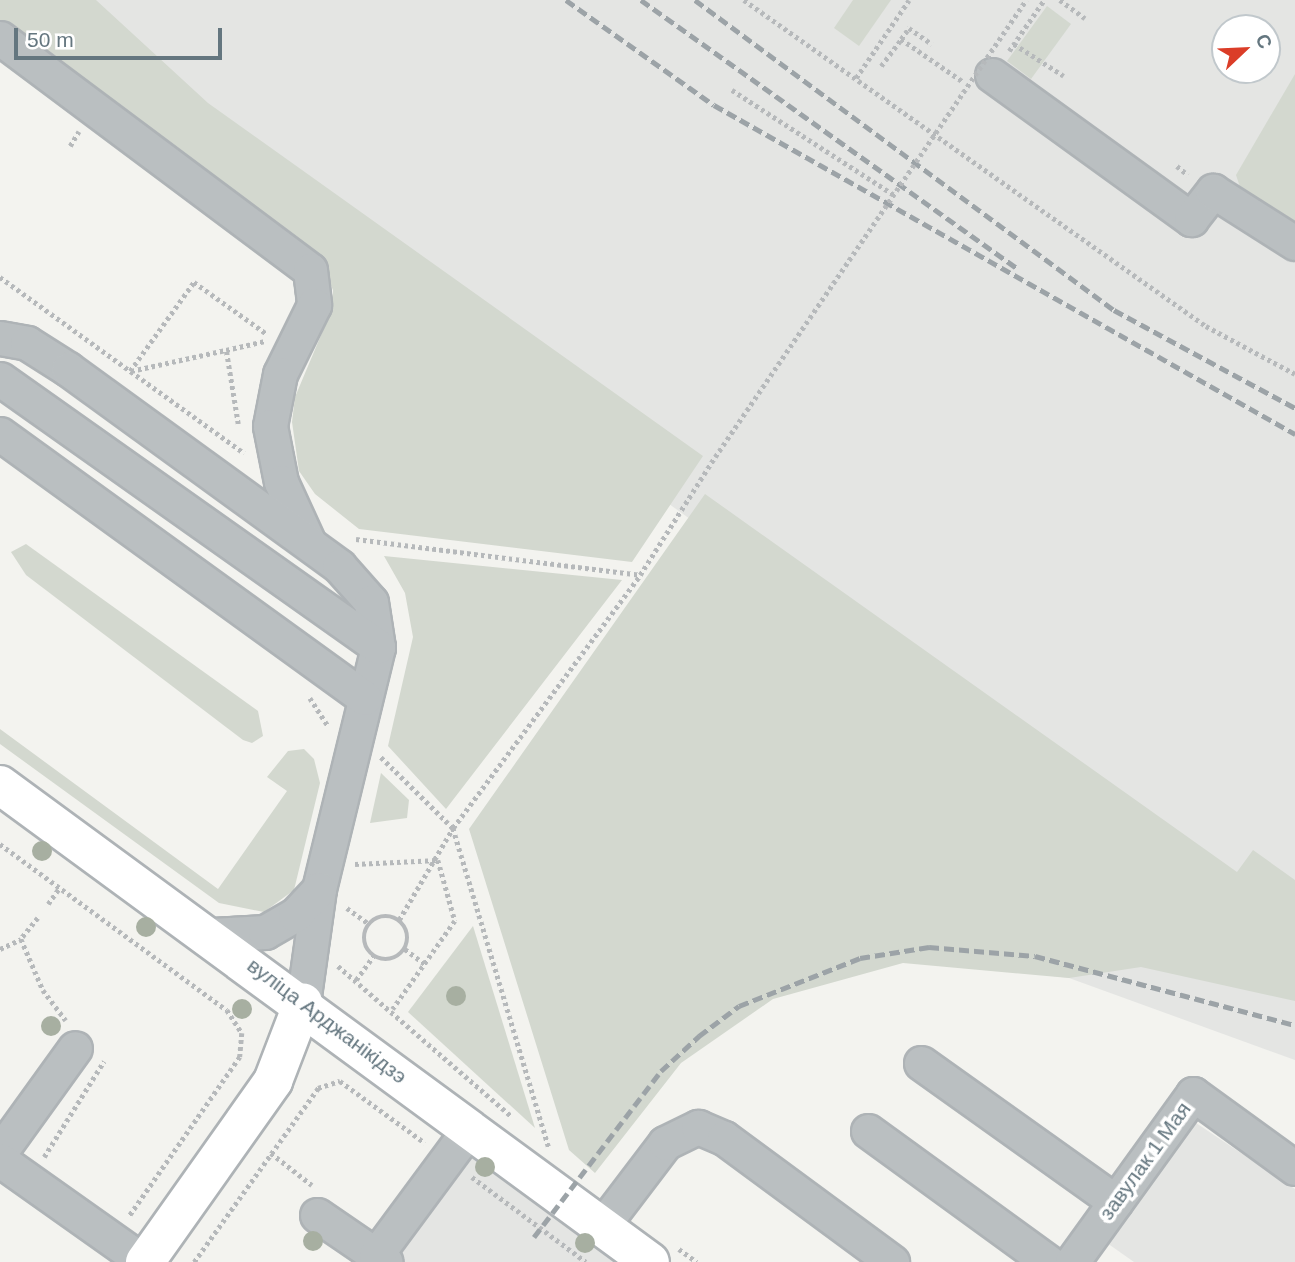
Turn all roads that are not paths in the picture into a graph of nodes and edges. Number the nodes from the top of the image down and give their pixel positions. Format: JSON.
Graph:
{"nodes":[{"id":1,"x":0,"y":38,"type":"edge"},
{"id":2,"x":980,"y":80,"type":"road end"},
{"id":3,"x":1295,"y":243,"type":"edge"},
{"id":4,"x":0,"y":338,"type":"edge"},
{"id":5,"x":0,"y":379,"type":"edge"},
{"id":6,"x":0,"y":434,"type":"edge"},
{"id":7,"x":309,"y":544,"type":"junction"},
{"id":8,"x":377,"y":647,"type":"junction"},
{"id":9,"x":365,"y":698,"type":"junction"},
{"id":10,"x":0,"y":785,"type":"edge"},
{"id":11,"x":335,"y":896,"type":"junction"},
{"id":12,"x":212,"y":935,"type":"junction"},
{"id":13,"x":303,"y":1003,"type":"junction"},
{"id":14,"x":75,"y":1048,"type":"dead end"},
{"id":15,"x":921,"y":1063,"type":"dead end"},
{"id":16,"x":470,"y":1128,"type":"junction"},
{"id":17,"x":868,"y":1131,"type":"dead end"},
{"id":18,"x":0,"y":1152,"type":"edge"},
{"id":19,"x":0,"y":1160,"type":"edge"},
{"id":20,"x":1295,"y":1168,"type":"edge"},
{"id":21,"x":1116,"y":1202,"type":"junction"},
{"id":22,"x":317,"y":1215,"type":"dead end"},
{"id":23,"x":602,"y":1226,"type":"junction"},
{"id":24,"x":136,"y":1256,"type":"edge"},
{"id":25,"x":381,"y":1259,"type":"edge"},
{"id":26,"x":650,"y":1262,"type":"edge"},
{"id":27,"x":892,"y":1262,"type":"edge"},
{"id":28,"x":1048,"y":1262,"type":"edge"},
{"id":29,"x":1072,"y":1262,"type":"edge"}],
"edges":[{"from":1,"to":7,"type":"lane"},
{"from":2,"to":3,"type":"lane"},
{"from":4,"to":7,"type":"lane"},
{"from":5,"to":8,"type":"lane"},
{"from":6,"to":9,"type":"lane"},
{"from":7,"to":8,"type":"lane"},
{"from":8,"to":9,"type":"lane"},
{"from":9,"to":11,"type":"lane"},
{"from":10,"to":12,"type":"main road","name":"вуліца Арджанікідзэ"},
{"from":11,"to":12,"type":"lane"},
{"from":11,"to":13,"type":"lane"},
{"from":12,"to":13,"type":"main road","name":"вуліца Арджанікідзэ"},
{"from":13,"to":16,"type":"main road","name":"вуліца Арджанікідзэ"},
{"from":13,"to":24,"type":"main road"},
{"from":14,"to":18,"type":"lane"},
{"from":15,"to":21,"type":"lane"},
{"from":16,"to":23,"type":"main road","name":"вуліца Арджанікідзэ"},
{"from":16,"to":25,"type":"lane"},
{"from":17,"to":28,"type":"lane"},
{"from":19,"to":24,"type":"lane"},
{"from":20,"to":21,"type":"lane","name":"завулак 1 Мая"},
{"from":21,"to":29,"type":"lane","name":"завулак 1 Мая"},
{"from":22,"to":25,"type":"lane"},
{"from":23,"to":26,"type":"main road","name":"вуліца Арджанікідзэ"},
{"from":23,"to":27,"type":"lane"}]}
